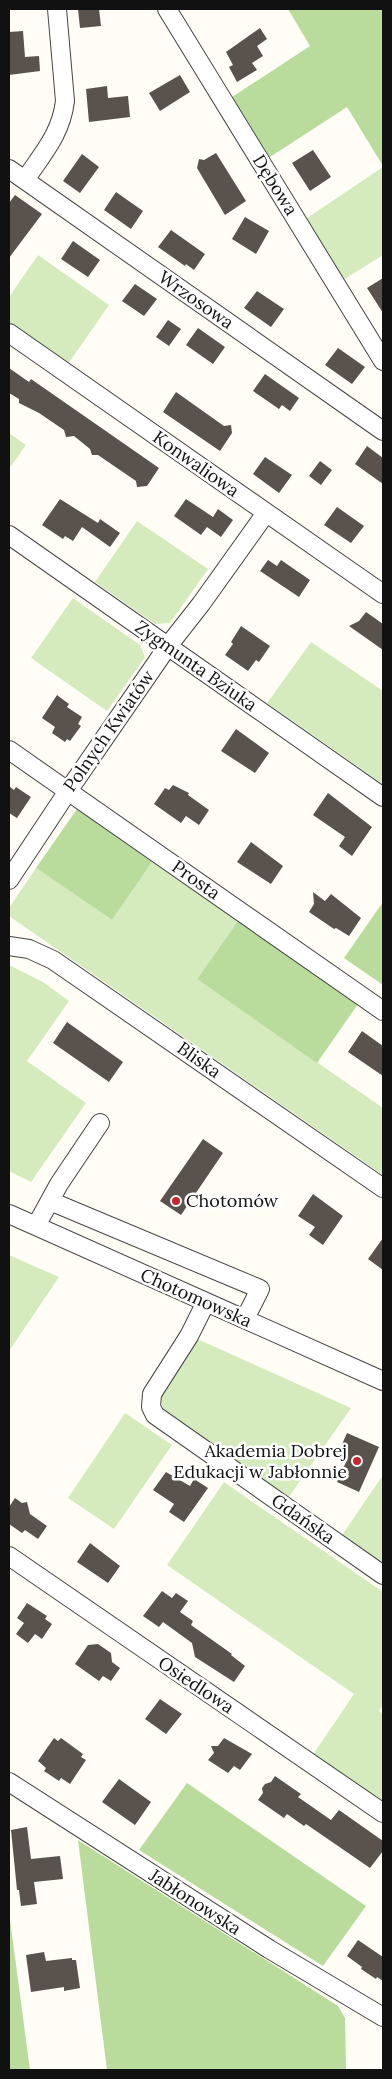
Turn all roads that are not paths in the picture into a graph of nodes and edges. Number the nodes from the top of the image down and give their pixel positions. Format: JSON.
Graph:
{"nodes":[{"id":1,"x":56,"y":9,"type":"edge"},
{"id":2,"x":167,"y":9,"type":"edge"},
{"id":3,"x":9,"y":168,"type":"edge"},
{"id":4,"x":25,"y":180,"type":"junction"},
{"id":5,"x":9,"y":333,"type":"edge"},
{"id":6,"x":383,"y":361,"type":"edge"},
{"id":7,"x":383,"y":431,"type":"edge"},
{"id":8,"x":266,"y":513,"type":"junction"},
{"id":9,"x":9,"y":535,"type":"edge"},
{"id":10,"x":383,"y":594,"type":"edge"},
{"id":11,"x":168,"y":646,"type":"junction"},
{"id":12,"x":9,"y":750,"type":"edge"},
{"id":13,"x":68,"y":791,"type":"junction"},
{"id":14,"x":383,"y":797,"type":"edge"},
{"id":15,"x":9,"y":880,"type":"edge"},
{"id":16,"x":9,"y":946,"type":"edge"},
{"id":17,"x":383,"y":1011,"type":"edge"},
{"id":18,"x":100,"y":1123,"type":"dead end"},
{"id":19,"x":383,"y":1188,"type":"edge"},
{"id":20,"x":50,"y":1201,"type":"junction"},
{"id":21,"x":9,"y":1214,"type":"edge"},
{"id":22,"x":36,"y":1226,"type":"junction"},
{"id":23,"x":206,"y":1302,"type":"junction"},
{"id":24,"x":245,"y":1319,"type":"junction"},
{"id":25,"x":383,"y":1381,"type":"edge"},
{"id":26,"x":9,"y":1556,"type":"edge"},
{"id":27,"x":383,"y":1575,"type":"edge"},
{"id":28,"x":9,"y":1782,"type":"edge"},
{"id":29,"x":383,"y":1813,"type":"edge"},
{"id":30,"x":383,"y":2017,"type":"edge"}],
"edges":[{"from":1,"to":4,"type":"street"},
{"from":2,"to":6,"type":"street","name":"Dębowa"},
{"from":3,"to":4,"type":"street","name":"Wrzosowa"},
{"from":4,"to":7,"type":"street","name":"Wrzosowa"},
{"from":5,"to":8,"type":"street","name":"Konwaliowa"},
{"from":8,"to":10,"type":"street","name":"Konwaliowa"},
{"from":8,"to":11,"type":"street","name":"Polnych Kwiatów"},
{"from":9,"to":11,"type":"street","name":"Zygmunta Bziuka"},
{"from":11,"to":13,"type":"street","name":"Polnych Kwiatów"},
{"from":11,"to":14,"type":"street","name":"Zygmunta Bziuka"},
{"from":12,"to":13,"type":"street","name":"Prosta"},
{"from":13,"to":15,"type":"street","name":"Polnych Kwiatów"},
{"from":13,"to":17,"type":"street","name":"Prosta"},
{"from":16,"to":19,"type":"street","name":"Bliska"},
{"from":18,"to":20,"type":"street"},
{"from":20,"to":22,"type":"street"},
{"from":20,"to":24,"type":"street"},
{"from":21,"to":22,"type":"street","name":"Chotomowska"},
{"from":22,"to":23,"type":"street","name":"Chotomowska"},
{"from":23,"to":24,"type":"street","name":"Chotomowska"},
{"from":23,"to":27,"type":"street","name":"Gdańska"},
{"from":24,"to":25,"type":"street","name":"Chotomowska"},
{"from":26,"to":29,"type":"street","name":"Osiedlowa"},
{"from":28,"to":30,"type":"street","name":"Jabłonowska"}]}
